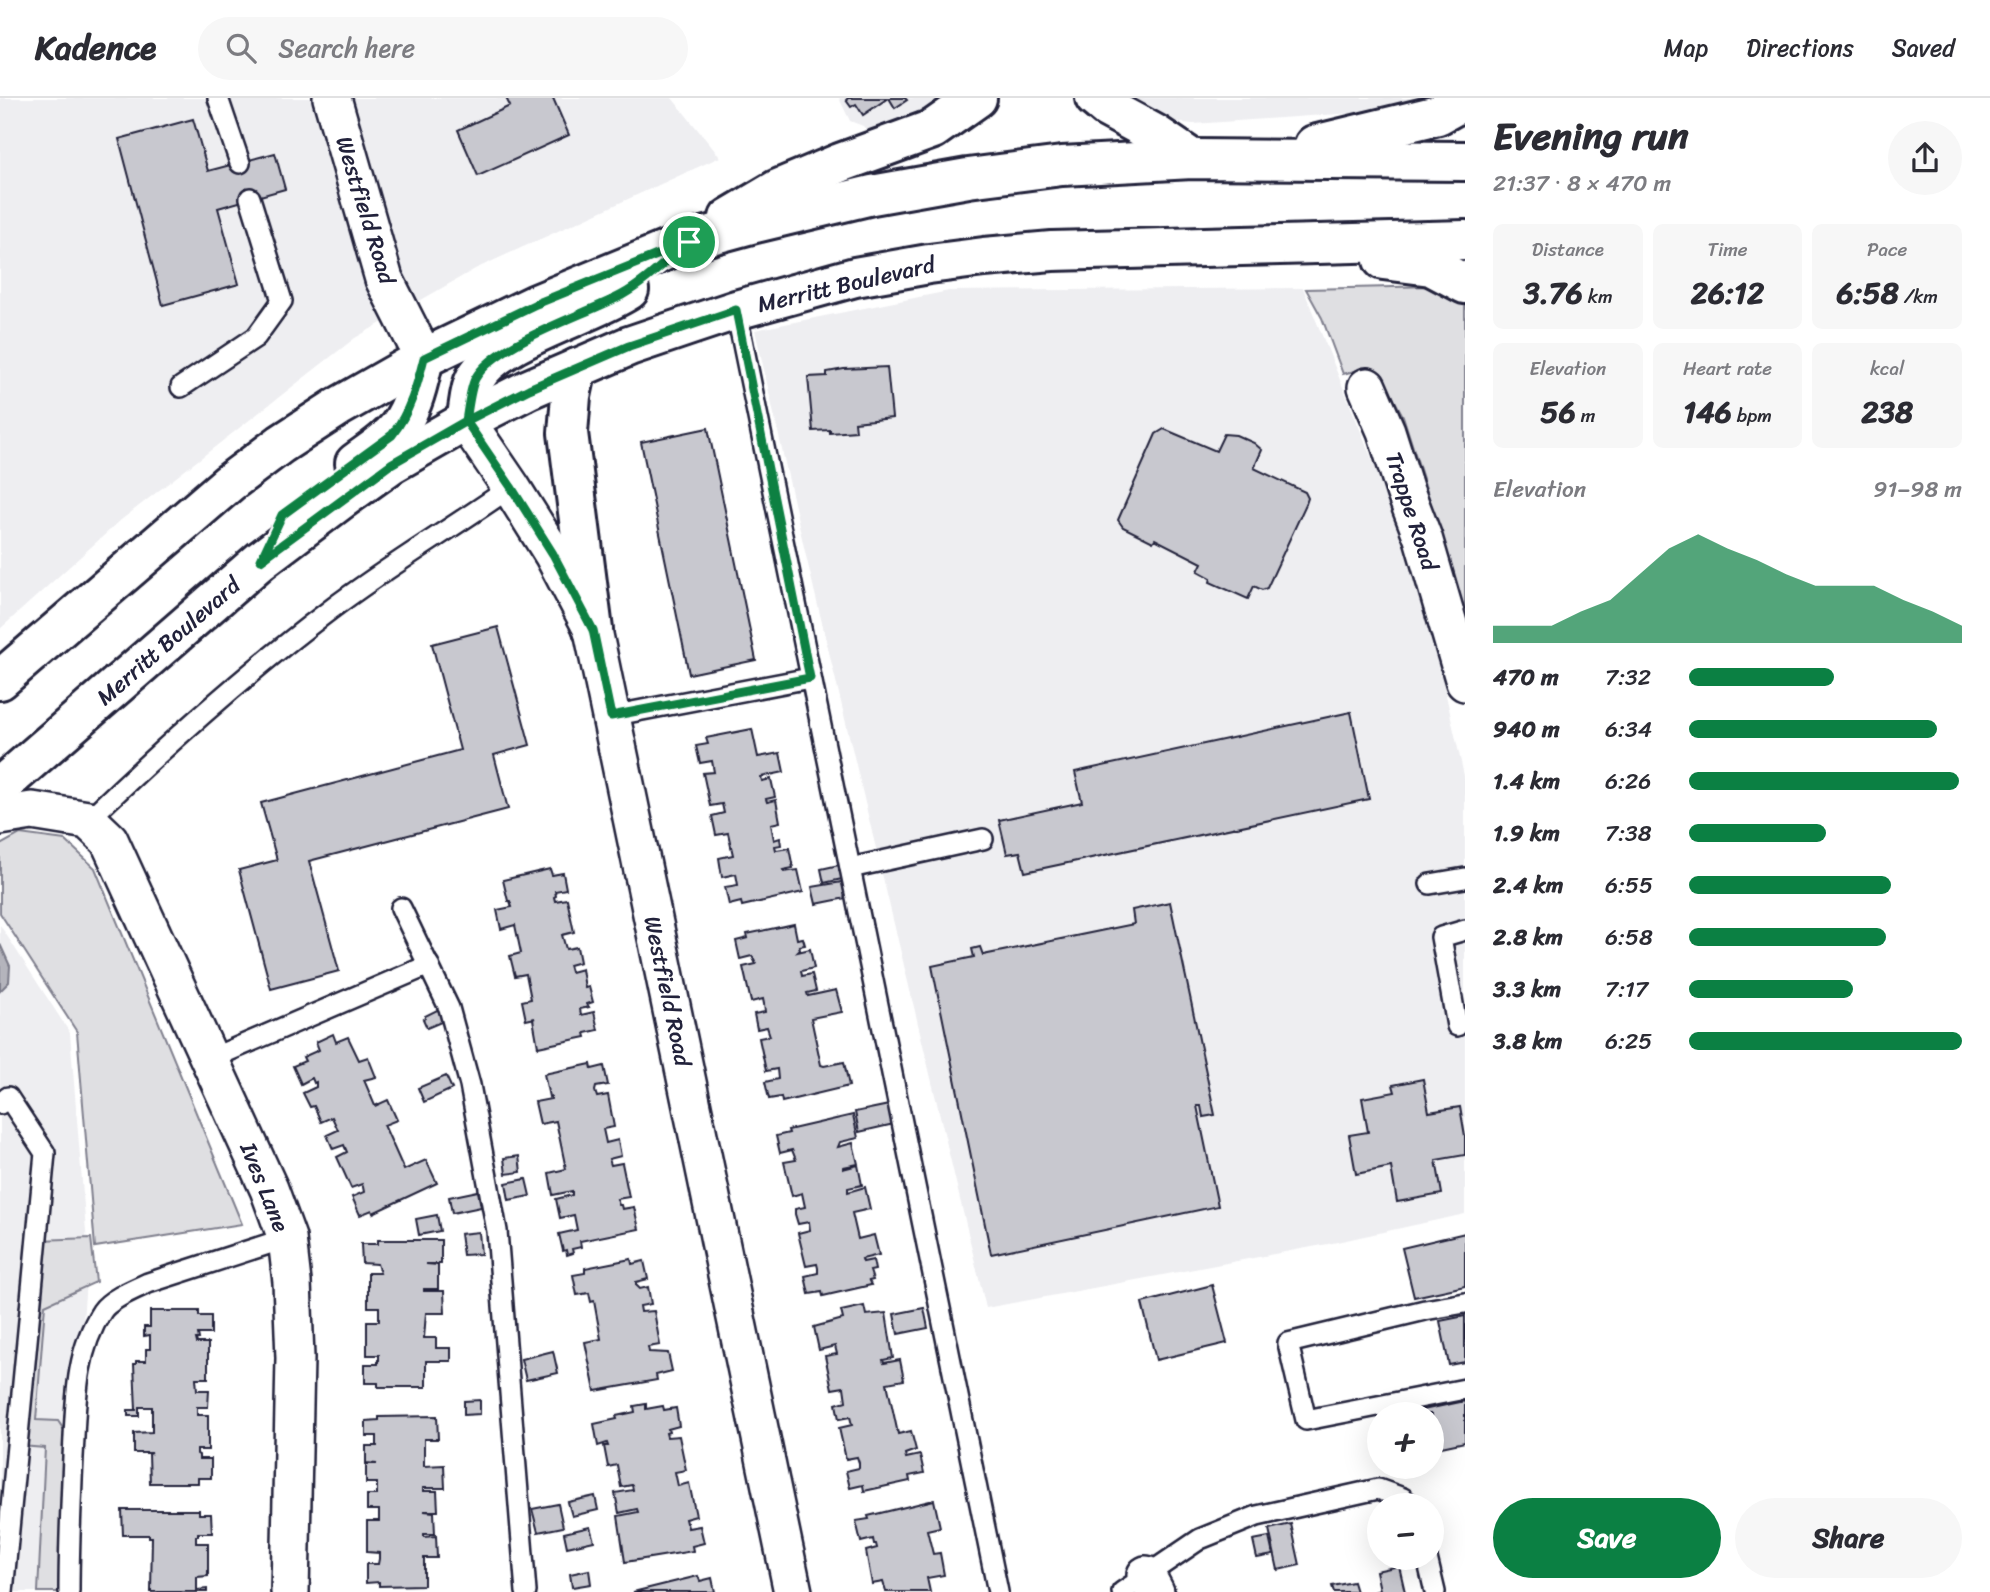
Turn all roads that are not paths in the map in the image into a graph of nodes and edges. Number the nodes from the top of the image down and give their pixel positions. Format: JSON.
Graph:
{"nodes":[{"id":1,"x":218,"y":98,"type":"edge"},
{"id":2,"x":332,"y":98,"type":"edge"},
{"id":3,"x":977,"y":98,"type":"edge"},
{"id":4,"x":1095,"y":98,"type":"edge"},
{"id":5,"x":1465,"y":100,"type":"edge"},
{"id":6,"x":1192,"y":159,"type":"junction"},
{"id":7,"x":1259,"y":159,"type":"junction"},
{"id":8,"x":1465,"y":161,"type":"edge"},
{"id":9,"x":240,"y":163,"type":"dead end"},
{"id":10,"x":250,"y":198,"type":"dead end"},
{"id":11,"x":1465,"y":240,"type":"edge"},
{"id":12,"x":689,"y":242,"type":"junction"},
{"id":13,"x":1248,"y":245,"type":"junction"},
{"id":14,"x":1465,"y":284,"type":"edge"},
{"id":15,"x":736,"y":310,"type":"junction"},
{"id":16,"x":424,"y":358,"type":"junction"},
{"id":17,"x":577,"y":368,"type":"junction"},
{"id":18,"x":181,"y":387,"type":"dead end"},
{"id":19,"x":1367,"y":387,"type":"dead end"},
{"id":20,"x":466,"y":421,"type":"junction"},
{"id":21,"x":511,"y":487,"type":"junction"},
{"id":22,"x":261,"y":560,"type":"junction"},
{"id":23,"x":593,"y":630,"type":"junction"},
{"id":24,"x":1459,"y":636,"type":"edge"},
{"id":25,"x":810,"y":678,"type":"junction"},
{"id":26,"x":0,"y":680,"type":"edge"},
{"id":27,"x":1465,"y":682,"type":"edge"},
{"id":28,"x":611,"y":716,"type":"junction"},
{"id":29,"x":0,"y":787,"type":"edge"},
{"id":30,"x":0,"y":816,"type":"edge"},
{"id":31,"x":88,"y":820,"type":"junction"},
{"id":32,"x":982,"y":839,"type":"dead end"},
{"id":33,"x":850,"y":868,"type":"junction"},
{"id":34,"x":1465,"y":878,"type":"edge"},
{"id":35,"x":1430,"y":884,"type":"dead end"},
{"id":36,"x":401,"y":908,"type":"dead end"},
{"id":37,"x":1465,"y":930,"type":"edge"},
{"id":38,"x":429,"y":965,"type":"junction"},
{"id":39,"x":1457,"y":1026,"type":"dead end"},
{"id":40,"x":209,"y":1059,"type":"junction"},
{"id":41,"x":0,"y":1104,"type":"edge"},
{"id":42,"x":286,"y":1238,"type":"junction"},
{"id":43,"x":1465,"y":1303,"type":"edge"},
{"id":44,"x":1465,"y":1389,"type":"edge"},
{"id":45,"x":1389,"y":1493,"type":"edge"},
{"id":46,"x":1430,"y":1570,"type":"edge"},
{"id":47,"x":1141,"y":1586,"type":"edge"},
{"id":48,"x":3,"y":1592,"type":"edge"},
{"id":49,"x":69,"y":1592,"type":"edge"},
{"id":50,"x":290,"y":1592,"type":"edge"},
{"id":51,"x":526,"y":1592,"type":"edge"},
{"id":52,"x":793,"y":1592,"type":"edge"},
{"id":53,"x":998,"y":1592,"type":"edge"},
{"id":54,"x":1435,"y":1592,"type":"edge"}],
"edges":[{"from":1,"to":9,"type":"lane"},
{"from":2,"to":16,"type":"street","name":"Westfield Road"},
{"from":3,"to":12,"type":"main road"},
{"from":4,"to":6,"type":"main road"},
{"from":5,"to":7,"type":"main road"},
{"from":6,"to":7,"type":"main road"},
{"from":6,"to":12,"type":"main road"},
{"from":7,"to":8,"type":"main road"},
{"from":10,"to":18,"type":"lane"},
{"from":11,"to":13,"type":"main road","name":"Merritt Boulevard"},
{"from":12,"to":16,"type":"main road"},
{"from":12,"to":20,"type":"main road"},
{"from":13,"to":14,"type":"main road"},
{"from":13,"to":15,"type":"main road","name":"Merritt Boulevard"},
{"from":15,"to":17,"type":"main road","name":"Merritt Boulevard"},
{"from":15,"to":25,"type":"lane"},
{"from":16,"to":22,"type":"main road"},
{"from":16,"to":26,"type":"main road"},
{"from":17,"to":20,"type":"main road","name":"Merritt Boulevard"},
{"from":17,"to":23,"type":"main road"},
{"from":19,"to":24,"type":"street","name":"Trappe Road"},
{"from":20,"to":21,"type":"street","name":"Westfield Road"},
{"from":20,"to":22,"type":"main road","name":"Merritt Boulevard"},
{"from":21,"to":23,"type":"street","name":"Westfield Road"},
{"from":21,"to":31,"type":"lane"},
{"from":22,"to":29,"type":"main road","name":"Merritt Boulevard"},
{"from":23,"to":28,"type":"street","name":"Westfield Road"},
{"from":24,"to":27,"type":"street","name":"Trappe Road"},
{"from":25,"to":28,"type":"lane"},
{"from":25,"to":33,"type":"lane"},
{"from":28,"to":52,"type":"street","name":"Westfield Road"},
{"from":30,"to":31,"type":"street"},
{"from":31,"to":40,"type":"street","name":"Ives Lane"},
{"from":32,"to":33,"type":"lane"},
{"from":33,"to":53,"type":"lane"},
{"from":34,"to":35,"type":"lane"},
{"from":36,"to":38,"type":"lane"},
{"from":37,"to":39,"type":"lane"},
{"from":38,"to":40,"type":"lane"},
{"from":38,"to":51,"type":"lane"},
{"from":40,"to":42,"type":"street","name":"Ives Lane"},
{"from":41,"to":48,"type":"lane"},
{"from":42,"to":49,"type":"lane"},
{"from":42,"to":50,"type":"street","name":"Ives Lane"},
{"from":43,"to":44,"type":"lane"},
{"from":45,"to":47,"type":"lane"},
{"from":46,"to":54,"type":"lane"}]}
